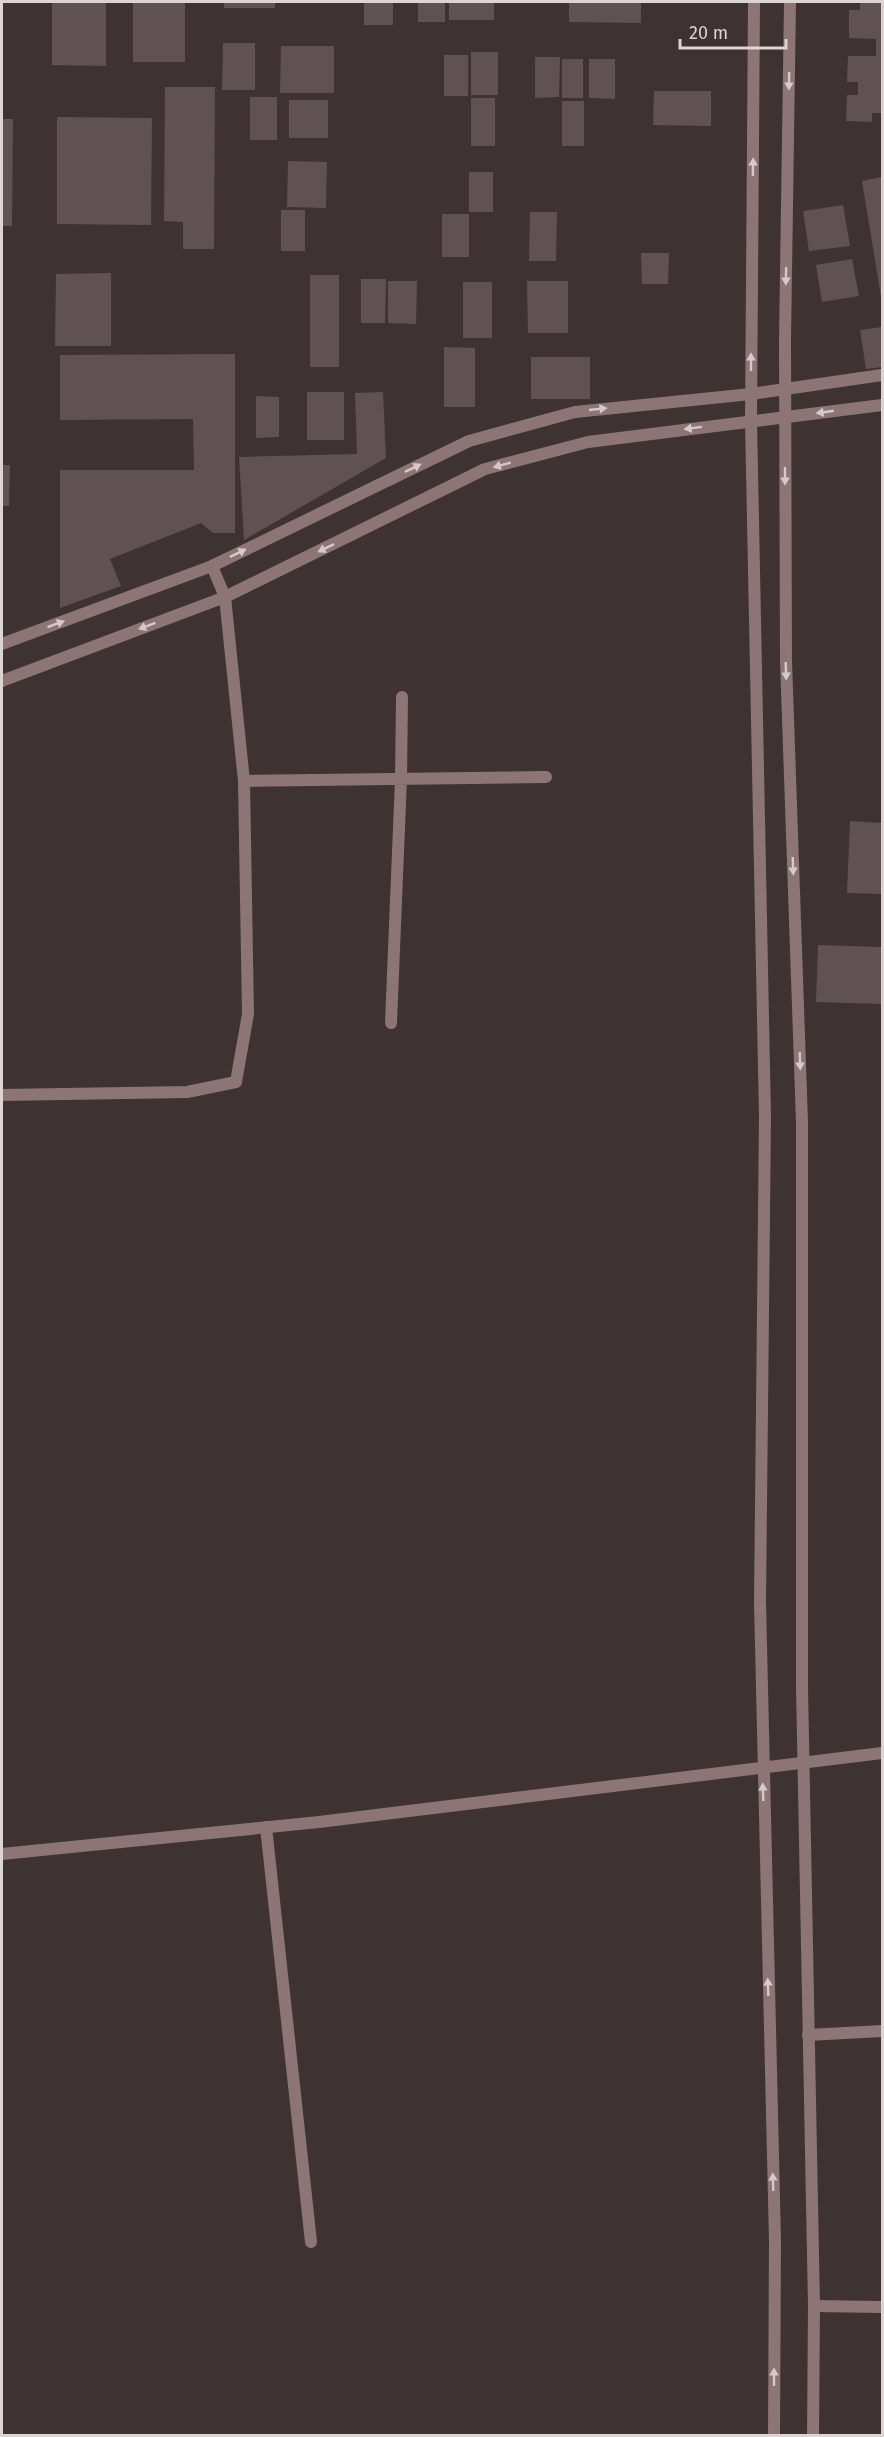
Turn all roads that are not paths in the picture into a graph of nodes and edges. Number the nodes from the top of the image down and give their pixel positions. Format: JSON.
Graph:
{"nodes":[{"id":1,"x":754,"y":2,"type":"edge"},
{"id":2,"x":790,"y":2,"type":"edge"},
{"id":3,"x":882,"y":375,"type":"edge"},
{"id":4,"x":784,"y":389,"type":"junction"},
{"id":5,"x":751,"y":394,"type":"junction"},
{"id":6,"x":882,"y":405,"type":"edge"},
{"id":7,"x":784,"y":418,"type":"junction"},
{"id":8,"x":751,"y":421,"type":"junction"},
{"id":9,"x":212,"y":566,"type":"junction"},
{"id":10,"x":225,"y":597,"type":"junction"},
{"id":11,"x":2,"y":644,"type":"edge"},
{"id":12,"x":2,"y":681,"type":"edge"},
{"id":13,"x":402,"y":697,"type":"dead end"},
{"id":14,"x":546,"y":777,"type":"dead end"},
{"id":15,"x":401,"y":779,"type":"junction"},
{"id":16,"x":244,"y":781,"type":"junction"},
{"id":17,"x":391,"y":1023,"type":"dead end"},
{"id":18,"x":2,"y":1095,"type":"edge"},
{"id":19,"x":882,"y":1753,"type":"edge"},
{"id":20,"x":803,"y":1764,"type":"junction"},
{"id":21,"x":762,"y":1769,"type":"junction"},
{"id":22,"x":266,"y":1827,"type":"junction"},
{"id":23,"x":2,"y":1854,"type":"edge"},
{"id":24,"x":882,"y":2031,"type":"edge"},
{"id":25,"x":808,"y":2035,"type":"junction"},
{"id":26,"x":311,"y":2241,"type":"dead end"},
{"id":27,"x":814,"y":2306,"type":"junction"},
{"id":28,"x":882,"y":2307,"type":"edge"},
{"id":29,"x":774,"y":2436,"type":"edge"},
{"id":30,"x":813,"y":2436,"type":"edge"}],
"edges":[{"from":5,"to":1,"type":"street","one_way":true},
{"from":2,"to":4,"type":"street","one_way":true},
{"from":3,"to":4,"type":"street"},
{"from":4,"to":5,"type":"street"},
{"from":4,"to":7,"type":"street"},
{"from":5,"to":8,"type":"street"},
{"from":9,"to":5,"type":"street","one_way":true},
{"from":6,"to":7,"type":"street","one_way":true},
{"from":7,"to":8,"type":"street"},
{"from":7,"to":20,"type":"street","one_way":true},
{"from":8,"to":10,"type":"street","one_way":true},
{"from":8,"to":21,"type":"street"},
{"from":9,"to":10,"type":"street"},
{"from":11,"to":9,"type":"street","one_way":true},
{"from":10,"to":12,"type":"street","one_way":true},
{"from":10,"to":16,"type":"street"},
{"from":13,"to":15,"type":"street"},
{"from":14,"to":15,"type":"street"},
{"from":15,"to":16,"type":"street"},
{"from":15,"to":17,"type":"street"},
{"from":16,"to":18,"type":"street"},
{"from":19,"to":20,"type":"street"},
{"from":20,"to":21,"type":"street"},
{"from":20,"to":25,"type":"street"},
{"from":21,"to":22,"type":"street"},
{"from":29,"to":21,"type":"street","one_way":true},
{"from":22,"to":23,"type":"street"},
{"from":22,"to":26,"type":"street"},
{"from":24,"to":25,"type":"street"},
{"from":25,"to":27,"type":"street"},
{"from":27,"to":28,"type":"street"},
{"from":27,"to":30,"type":"street"}]}
